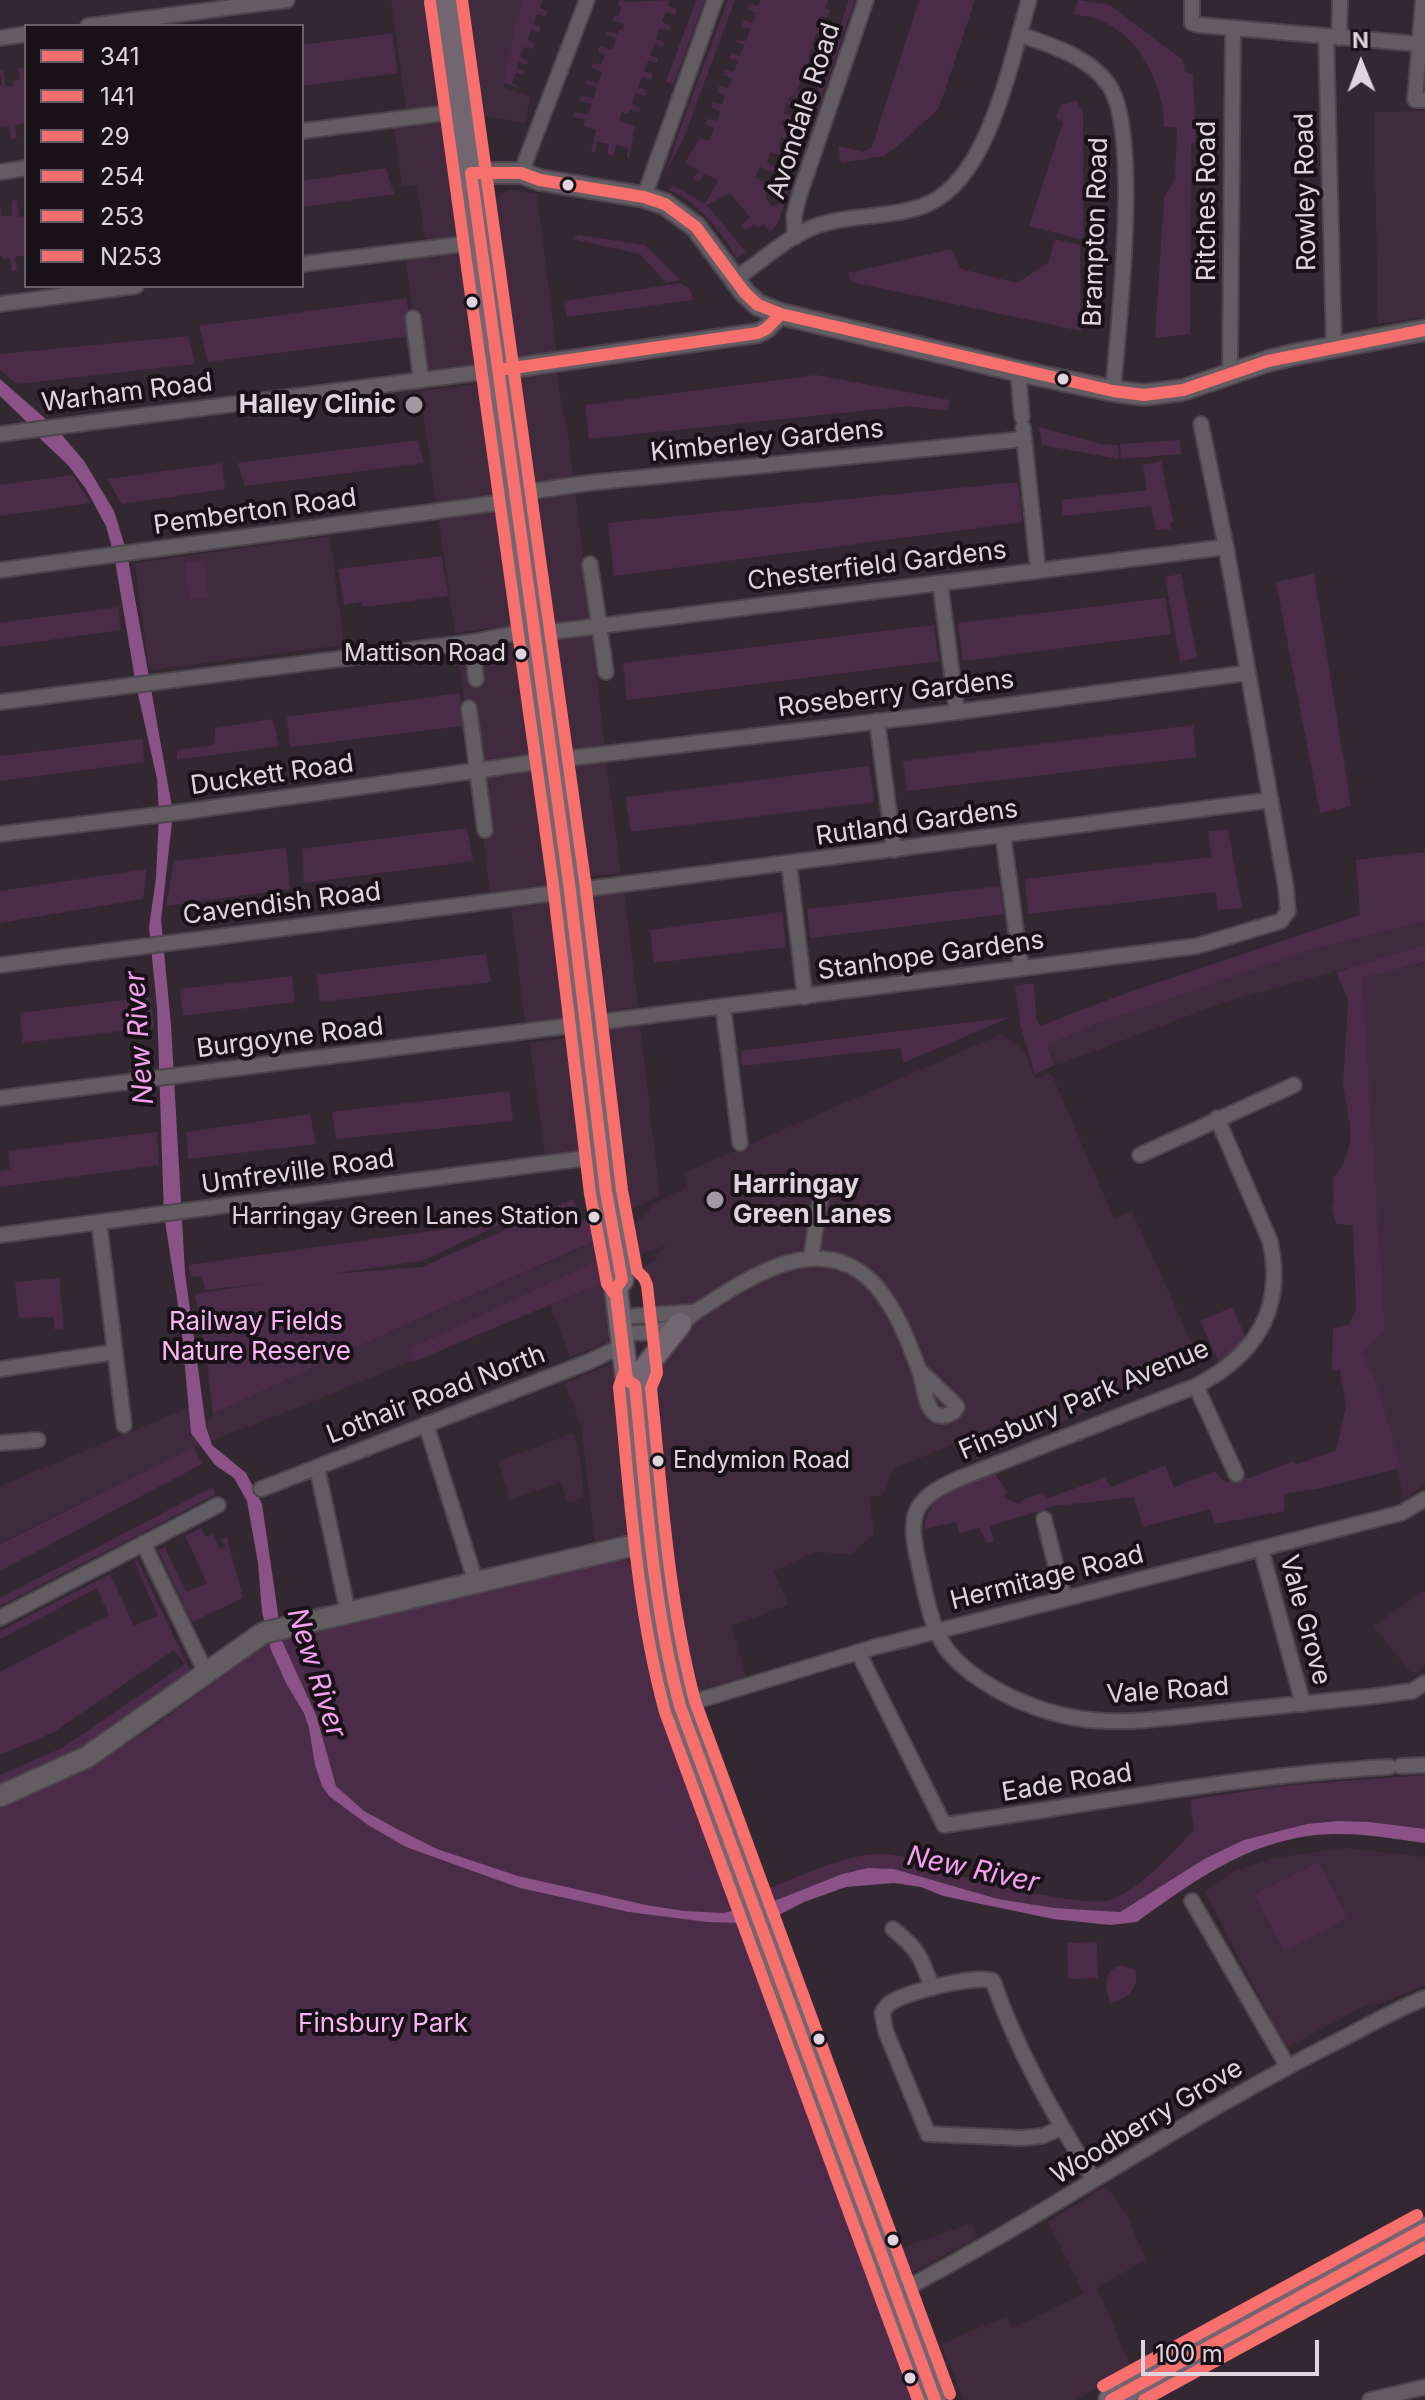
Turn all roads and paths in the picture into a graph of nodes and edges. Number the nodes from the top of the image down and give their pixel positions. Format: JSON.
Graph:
{"nodes":[{"id":1,"x":287,"y":0,"type":"edge"},
{"id":2,"x":446,"y":0,"type":"edge"},
{"id":3,"x":587,"y":0,"type":"edge"},
{"id":4,"x":715,"y":0,"type":"edge"},
{"id":5,"x":866,"y":0,"type":"edge"},
{"id":6,"x":1029,"y":0,"type":"edge"},
{"id":7,"x":1192,"y":0,"type":"edge"},
{"id":8,"x":1423,"y":0,"type":"edge"},
{"id":9,"x":1340,"y":1,"type":"edge"},
{"id":10,"x":103,"y":24,"type":"edge"},
{"id":11,"x":1233,"y":29,"type":"junction"},
{"id":12,"x":24,"y":34,"type":"edge"},
{"id":13,"x":1019,"y":34,"type":"junction"},
{"id":14,"x":1333,"y":37,"type":"junction"},
{"id":15,"x":0,"y":38,"type":"edge"},
{"id":16,"x":1419,"y":44,"type":"junction"},
{"id":17,"x":1425,"y":100,"type":"edge"},
{"id":18,"x":461,"y":111,"type":"junction"},
{"id":19,"x":304,"y":131,"type":"edge"},
{"id":20,"x":24,"y":168,"type":"edge"},
{"id":21,"x":0,"y":172,"type":"edge"},
{"id":22,"x":471,"y":173,"type":"junction"},
{"id":23,"x":521,"y":173,"type":"junction"},
{"id":24,"x":644,"y":197,"type":"junction"},
{"id":25,"x":795,"y":237,"type":"junction"},
{"id":26,"x":480,"y":242,"type":"junction"},
{"id":27,"x":304,"y":264,"type":"edge"},
{"id":28,"x":735,"y":279,"type":"junction"},
{"id":29,"x":121,"y":288,"type":"edge"},
{"id":30,"x":0,"y":304,"type":"edge"},
{"id":31,"x":781,"y":314,"type":"junction"},
{"id":32,"x":413,"y":318,"type":"dead end"},
{"id":33,"x":1425,"y":330,"type":"edge"},
{"id":34,"x":1334,"y":346,"type":"junction"},
{"id":35,"x":499,"y":370,"type":"junction"},
{"id":36,"x":1018,"y":371,"type":"junction"},
{"id":37,"x":1232,"y":373,"type":"junction"},
{"id":38,"x":421,"y":379,"type":"junction"},
{"id":39,"x":1113,"y":391,"type":"junction"},
{"id":40,"x":1201,"y":424,"type":"dead end"},
{"id":41,"x":1023,"y":428,"type":"junction"},
{"id":42,"x":0,"y":434,"type":"edge"},
{"id":43,"x":516,"y":498,"type":"junction"},
{"id":44,"x":1226,"y":547,"type":"junction"},
{"id":45,"x":590,"y":564,"type":"dead end"},
{"id":46,"x":0,"y":570,"type":"edge"},
{"id":47,"x":1038,"y":570,"type":"junction"},
{"id":48,"x":940,"y":583,"type":"junction"},
{"id":49,"x":598,"y":626,"type":"junction"},
{"id":50,"x":535,"y":634,"type":"junction"},
{"id":51,"x":472,"y":642,"type":"junction"},
{"id":52,"x":606,"y":672,"type":"dead end"},
{"id":53,"x":1247,"y":673,"type":"junction"},
{"id":54,"x":476,"y":679,"type":"dead end"},
{"id":55,"x":0,"y":702,"type":"edge"},
{"id":56,"x":469,"y":708,"type":"dead end"},
{"id":57,"x":957,"y":712,"type":"junction"},
{"id":58,"x":877,"y":721,"type":"junction"},
{"id":59,"x":552,"y":761,"type":"junction"},
{"id":60,"x":477,"y":771,"type":"junction"},
{"id":61,"x":1271,"y":800,"type":"junction"},
{"id":62,"x":485,"y":830,"type":"dead end"},
{"id":63,"x":0,"y":834,"type":"edge"},
{"id":64,"x":1003,"y":835,"type":"junction"},
{"id":65,"x":894,"y":850,"type":"junction"},
{"id":66,"x":789,"y":864,"type":"junction"},
{"id":67,"x":570,"y":892,"type":"junction"},
{"id":68,"x":0,"y":965,"type":"edge"},
{"id":69,"x":1021,"y":968,"type":"junction"},
{"id":70,"x":805,"y":997,"type":"junction"},
{"id":71,"x":723,"y":1006,"type":"junction"},
{"id":72,"x":586,"y":1024,"type":"junction"},
{"id":73,"x":1294,"y":1085,"type":"dead end"},
{"id":74,"x":0,"y":1098,"type":"edge"},
{"id":75,"x":1217,"y":1118,"type":"junction"},
{"id":76,"x":740,"y":1143,"type":"dead end"},
{"id":77,"x":1140,"y":1155,"type":"dead end"},
{"id":78,"x":602,"y":1156,"type":"junction"},
{"id":79,"x":820,"y":1201,"type":"dead end"},
{"id":80,"x":99,"y":1222,"type":"junction"},
{"id":81,"x":0,"y":1235,"type":"edge"},
{"id":82,"x":811,"y":1257,"type":"junction"},
{"id":83,"x":688,"y":1318,"type":"junction"},
{"id":84,"x":630,"y":1325,"type":"junction"},
{"id":85,"x":115,"y":1352,"type":"junction"},
{"id":86,"x":0,"y":1369,"type":"edge"},
{"id":87,"x":920,"y":1371,"type":"dead end"},
{"id":88,"x":634,"y":1372,"type":"junction"},
{"id":89,"x":1196,"y":1386,"type":"junction"},
{"id":90,"x":426,"y":1424,"type":"junction"},
{"id":91,"x":124,"y":1425,"type":"dead end"},
{"id":92,"x":38,"y":1440,"type":"dead end"},
{"id":93,"x":0,"y":1443,"type":"edge"},
{"id":94,"x":317,"y":1467,"type":"junction"},
{"id":95,"x":1236,"y":1474,"type":"dead end"},
{"id":96,"x":261,"y":1489,"type":"dead end"},
{"id":97,"x":1425,"y":1499,"type":"edge"},
{"id":98,"x":218,"y":1505,"type":"dead end"},
{"id":99,"x":1044,"y":1519,"type":"dead end"},
{"id":100,"x":143,"y":1543,"type":"junction"},
{"id":101,"x":651,"y":1546,"type":"junction"},
{"id":102,"x":1261,"y":1549,"type":"junction"},
{"id":103,"x":476,"y":1583,"type":"junction"},
{"id":104,"x":1064,"y":1598,"type":"junction"},
{"id":105,"x":348,"y":1613,"type":"junction"},
{"id":106,"x":0,"y":1618,"type":"edge"},
{"id":107,"x":936,"y":1631,"type":"junction"},
{"id":108,"x":858,"y":1652,"type":"junction"},
{"id":109,"x":206,"y":1673,"type":"junction"},
{"id":110,"x":1424,"y":1685,"type":"edge"},
{"id":111,"x":1303,"y":1704,"type":"junction"},
{"id":112,"x":680,"y":1706,"type":"junction"},
{"id":113,"x":1425,"y":1765,"type":"edge"},
{"id":114,"x":0,"y":1796,"type":"edge"},
{"id":115,"x":1192,"y":1901,"type":"dead end"},
{"id":116,"x":893,"y":1929,"type":"dead end"},
{"id":117,"x":932,"y":1988,"type":"junction"},
{"id":118,"x":1425,"y":1998,"type":"edge"},
{"id":119,"x":1288,"y":2067,"type":"junction"},
{"id":120,"x":1062,"y":2128,"type":"junction"},
{"id":121,"x":1094,"y":2180,"type":"junction"},
{"id":122,"x":1425,"y":2229,"type":"edge"},
{"id":123,"x":1425,"y":2246,"type":"edge"},
{"id":124,"x":897,"y":2293,"type":"junction"},
{"id":125,"x":1425,"y":2387,"type":"edge"},
{"id":126,"x":935,"y":2400,"type":"edge"},
{"id":127,"x":1111,"y":2400,"type":"edge"},
{"id":128,"x":1139,"y":2400,"type":"edge"},
{"id":129,"x":1370,"y":2400,"type":"edge"}],
"edges":[{"from":1,"to":10,"type":"street"},
{"from":2,"to":18,"type":"main road"},
{"from":3,"to":23,"type":"street"},
{"from":4,"to":24,"type":"street"},
{"from":5,"to":25,"type":"street","name":"Avondale Road"},
{"from":6,"to":13,"type":"street"},
{"from":7,"to":11,"type":"street"},
{"from":8,"to":16,"type":"street"},
{"from":9,"to":14,"type":"street","name":"Rowley Road"},
{"from":11,"to":14,"type":"street"},
{"from":11,"to":37,"type":"street","name":"Ritches Road"},
{"from":12,"to":15,"type":"street"},
{"from":13,"to":25,"type":"street"},
{"from":13,"to":39,"type":"street","name":"Brampton Road"},
{"from":14,"to":16,"type":"street"},
{"from":14,"to":34,"type":"street","name":"Rowley Road"},
{"from":16,"to":17,"type":"street"},
{"from":18,"to":19,"type":"street"},
{"from":18,"to":22,"type":"main road"},
{"from":20,"to":21,"type":"street"},
{"from":22,"to":23,"type":"main road"},
{"from":22,"to":26,"type":"main road"},
{"from":23,"to":24,"type":"main road"},
{"from":24,"to":28,"type":"main road"},
{"from":25,"to":28,"type":"street"},
{"from":26,"to":27,"type":"street"},
{"from":26,"to":35,"type":"main road"},
{"from":28,"to":31,"type":"main road"},
{"from":29,"to":30,"type":"street"},
{"from":31,"to":35,"type":"street"},
{"from":31,"to":36,"type":"main road"},
{"from":32,"to":38,"type":"street"},
{"from":33,"to":34,"type":"main road"},
{"from":34,"to":37,"type":"main road"},
{"from":35,"to":38,"type":"street","name":"Warham Road"},
{"from":35,"to":43,"type":"main road"},
{"from":36,"to":39,"type":"main road"},
{"from":36,"to":41,"type":"street"},
{"from":37,"to":39,"type":"main road"},
{"from":38,"to":42,"type":"street","name":"Warham Road"},
{"from":40,"to":44,"type":"street"},
{"from":41,"to":43,"type":"street","name":"Kimberley Gardens"},
{"from":41,"to":47,"type":"street"},
{"from":43,"to":46,"type":"street","name":"Pemberton Road"},
{"from":43,"to":50,"type":"main road"},
{"from":44,"to":47,"type":"street","name":"Chesterfield Gardens"},
{"from":44,"to":53,"type":"street"},
{"from":45,"to":49,"type":"street"},
{"from":47,"to":48,"type":"street","name":"Chesterfield Gardens"},
{"from":48,"to":49,"type":"street","name":"Chesterfield Gardens"},
{"from":48,"to":57,"type":"street"},
{"from":49,"to":50,"type":"street","name":"Chesterfield Gardens"},
{"from":49,"to":52,"type":"street"},
{"from":50,"to":51,"type":"street"},
{"from":50,"to":59,"type":"main road"},
{"from":51,"to":54,"type":"street"},
{"from":51,"to":55,"type":"street"},
{"from":53,"to":57,"type":"street","name":"Roseberry Gardens"},
{"from":53,"to":61,"type":"street"},
{"from":56,"to":60,"type":"street"},
{"from":57,"to":58,"type":"street","name":"Roseberry Gardens"},
{"from":58,"to":59,"type":"street","name":"Roseberry Gardens"},
{"from":58,"to":65,"type":"street"},
{"from":59,"to":60,"type":"street","name":"Duckett Road"},
{"from":59,"to":67,"type":"main road"},
{"from":60,"to":62,"type":"street"},
{"from":60,"to":63,"type":"street","name":"Duckett Road"},
{"from":61,"to":64,"type":"street","name":"Rutland Gardens"},
{"from":61,"to":69,"type":"street","name":"Stanhope Gardens"},
{"from":64,"to":65,"type":"street","name":"Rutland Gardens"},
{"from":64,"to":69,"type":"street"},
{"from":65,"to":66,"type":"street","name":"Rutland Gardens"},
{"from":66,"to":67,"type":"street","name":"Rutland Gardens"},
{"from":66,"to":70,"type":"street"},
{"from":67,"to":68,"type":"street","name":"Cavendish Road"},
{"from":67,"to":72,"type":"main road"},
{"from":69,"to":70,"type":"street","name":"Stanhope Gardens"},
{"from":70,"to":71,"type":"street","name":"Stanhope Gardens"},
{"from":71,"to":72,"type":"street","name":"Stanhope Gardens"},
{"from":71,"to":76,"type":"street"},
{"from":72,"to":74,"type":"street","name":"Burgoyne Road"},
{"from":72,"to":78,"type":"main road"},
{"from":73,"to":75,"type":"street"},
{"from":75,"to":77,"type":"street"},
{"from":75,"to":89,"type":"street","name":"Finsbury Park Avenue"},
{"from":78,"to":80,"type":"street","name":"Umfreville Road"},
{"from":78,"to":84,"type":"main road"},
{"from":79,"to":82,"type":"street"},
{"from":80,"to":81,"type":"street","name":"Umfreville Road"},
{"from":80,"to":85,"type":"street"},
{"from":82,"to":83,"type":"street"},
{"from":82,"to":87,"type":"street"},
{"from":83,"to":84,"type":"street"},
{"from":83,"to":88,"type":"main road"},
{"from":84,"to":88,"type":"main road"},
{"from":85,"to":86,"type":"street"},
{"from":85,"to":91,"type":"street"},
{"from":88,"to":90,"type":"street","name":"Lothair Road North"},
{"from":88,"to":101,"type":"main road"},
{"from":89,"to":95,"type":"street"},
{"from":89,"to":107,"type":"street","name":"Finsbury Park Avenue"},
{"from":90,"to":94,"type":"street","name":"Lothair Road North"},
{"from":90,"to":103,"type":"street"},
{"from":92,"to":93,"type":"street"},
{"from":94,"to":96,"type":"street","name":"Lothair Road North"},
{"from":94,"to":105,"type":"street"},
{"from":97,"to":102,"type":"street","name":"Hermitage Road"},
{"from":98,"to":100,"type":"street"},
{"from":99,"to":104,"type":"street"},
{"from":100,"to":106,"type":"street"},
{"from":100,"to":109,"type":"street"},
{"from":101,"to":103,"type":"main road"},
{"from":101,"to":112,"type":"main road"},
{"from":102,"to":104,"type":"street","name":"Hermitage Road"},
{"from":102,"to":111,"type":"street","name":"Vale Grove"},
{"from":103,"to":105,"type":"main road"},
{"from":104,"to":107,"type":"street","name":"Hermitage Road"},
{"from":105,"to":109,"type":"main road"},
{"from":107,"to":108,"type":"street","name":"Hermitage Road"},
{"from":107,"to":111,"type":"street","name":"Vale Road"},
{"from":108,"to":112,"type":"street","name":"Hermitage Road"},
{"from":108,"to":113,"type":"street","name":"Eade Road"},
{"from":109,"to":114,"type":"main road"},
{"from":110,"to":111,"type":"street","name":"Vale Road"},
{"from":112,"to":124,"type":"main road"},
{"from":115,"to":119,"type":"street"},
{"from":116,"to":117,"type":"street"},
{"from":117,"to":120,"type":"street"},
{"from":117,"to":120,"type":"street"},
{"from":118,"to":119,"type":"street","name":"Woodberry Grove"},
{"from":119,"to":121,"type":"street","name":"Woodberry Grove"},
{"from":120,"to":121,"type":"street"},
{"from":121,"to":124,"type":"street","name":"Woodberry Grove"},
{"from":122,"to":127,"type":"highway"},
{"from":123,"to":128,"type":"highway"},
{"from":124,"to":126,"type":"main road"},
{"from":125,"to":129,"type":"street"}]}
